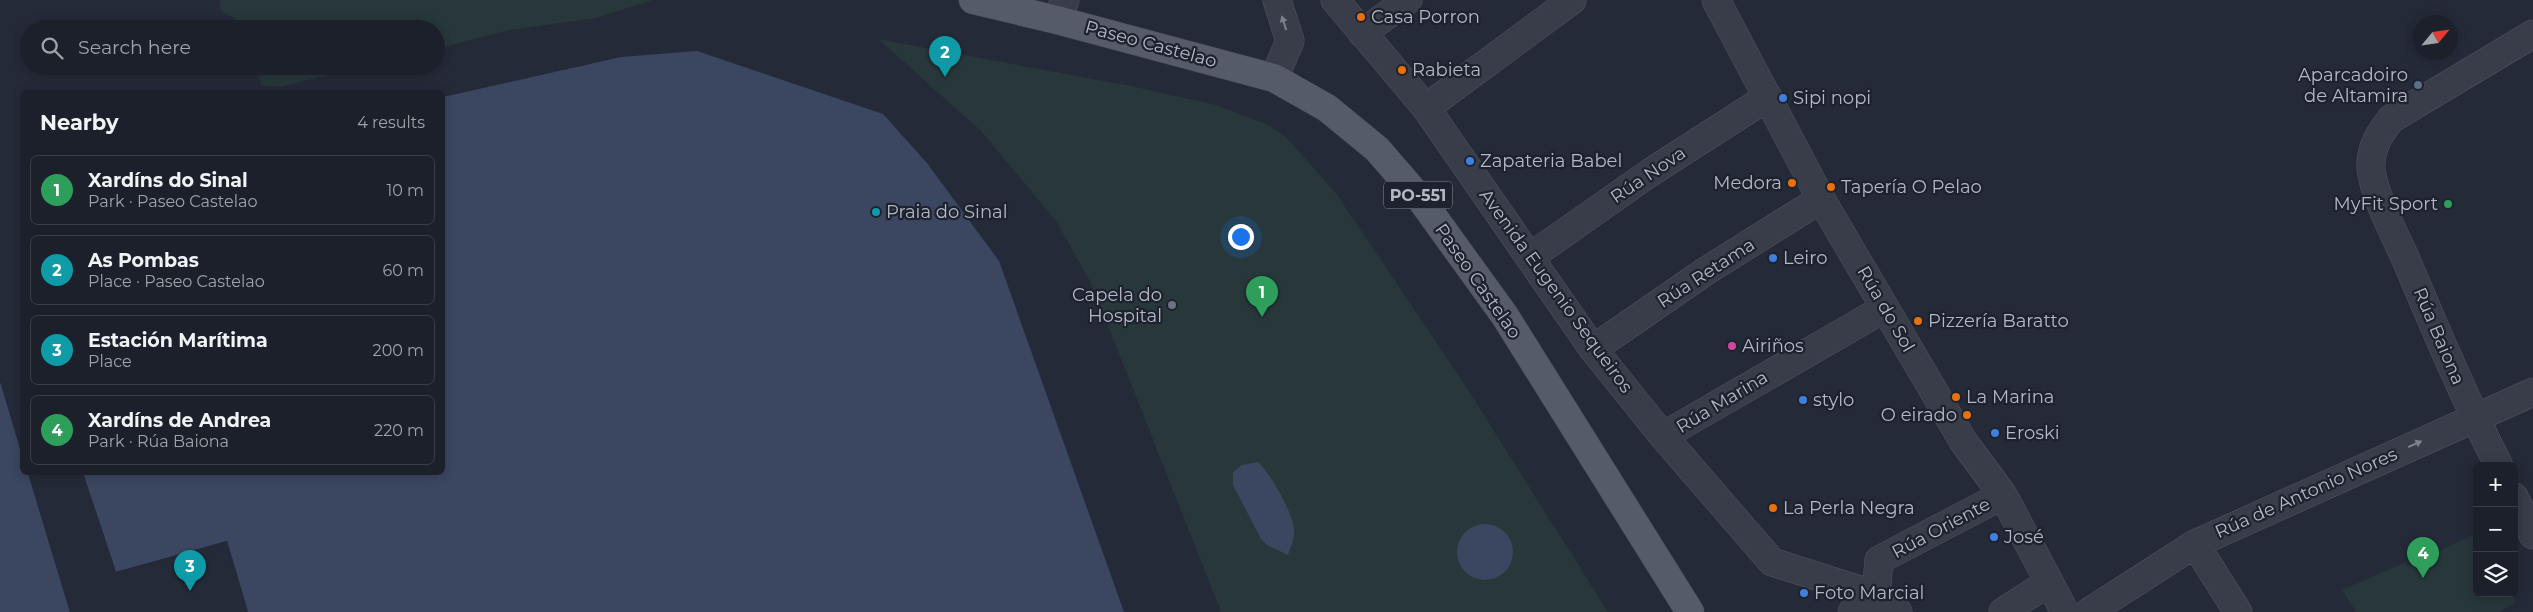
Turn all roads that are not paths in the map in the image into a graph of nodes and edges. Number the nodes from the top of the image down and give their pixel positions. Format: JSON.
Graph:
{"nodes":[{"id":1,"x":973,"y":0,"type":"edge"},
{"id":2,"x":1277,"y":0,"type":"edge"},
{"id":3,"x":1334,"y":0,"type":"edge"},
{"id":4,"x":1408,"y":0,"type":"edge"},
{"id":5,"x":1572,"y":0,"type":"edge"},
{"id":6,"x":1716,"y":0,"type":"edge"},
{"id":7,"x":1061,"y":10,"type":"edge"},
{"id":8,"x":1362,"y":33,"type":"junction"},
{"id":9,"x":2533,"y":34,"type":"edge"},
{"id":10,"x":1274,"y":78,"type":"junction"},
{"id":11,"x":1768,"y":97,"type":"junction"},
{"id":12,"x":1426,"y":108,"type":"junction"},
{"id":13,"x":1822,"y":199,"type":"junction"},
{"id":14,"x":1530,"y":257,"type":"junction"},
{"id":15,"x":1885,"y":308,"type":"junction"},
{"id":16,"x":1593,"y":350,"type":"junction"},
{"id":17,"x":2533,"y":392,"type":"edge"},
{"id":18,"x":2474,"y":417,"type":"junction"},
{"id":19,"x":1663,"y":436,"type":"junction"},
{"id":20,"x":2497,"y":462,"type":"edge"},
{"id":21,"x":2003,"y":495,"type":"junction"},
{"id":22,"x":2518,"y":505,"type":"edge"},
{"id":23,"x":2533,"y":535,"type":"edge"},
{"id":24,"x":2195,"y":544,"type":"junction"},
{"id":25,"x":2049,"y":582,"type":"junction"},
{"id":26,"x":1876,"y":595,"type":"junction"},
{"id":27,"x":1690,"y":612,"type":"edge"},
{"id":28,"x":1852,"y":612,"type":"edge"},
{"id":29,"x":1898,"y":612,"type":"edge"},
{"id":30,"x":2003,"y":612,"type":"edge"},
{"id":31,"x":2066,"y":612,"type":"edge"},
{"id":32,"x":2089,"y":612,"type":"edge"},
{"id":33,"x":2238,"y":612,"type":"edge"}],
"edges":[{"from":1,"to":7,"type":"main road","name":"Paseo Castelao","number":"PO-551"},
{"from":10,"to":2,"type":"street","one_way":true},
{"from":3,"to":8,"type":"street","name":"Avenida Eugenio Sequeiros"},
{"from":4,"to":8,"type":"street"},
{"from":5,"to":12,"type":"street"},
{"from":6,"to":11,"type":"street","name":"Rúa do Sol"},
{"from":7,"to":10,"type":"main road","name":"Paseo Castelao","number":"PO-551"},
{"from":8,"to":12,"type":"street","name":"Avenida Eugenio Sequeiros"},
{"from":9,"to":18,"type":"street","name":"Rúa Baiona"},
{"from":10,"to":27,"type":"main road","name":"Paseo Castelao","number":"PO-551"},
{"from":11,"to":13,"type":"street","name":"Rúa do Sol"},
{"from":11,"to":14,"type":"street","name":"Rúa Nova"},
{"from":12,"to":14,"type":"street","name":"Avenida Eugenio Sequeiros"},
{"from":13,"to":15,"type":"street","name":"Rúa do Sol"},
{"from":13,"to":16,"type":"street","name":"Rúa Retama"},
{"from":14,"to":16,"type":"street","name":"Avenida Eugenio Sequeiros"},
{"from":15,"to":19,"type":"street","name":"Rúa Marina"},
{"from":15,"to":21,"type":"street","name":"Rúa do Sol"},
{"from":16,"to":19,"type":"street","name":"Avenida Eugenio Sequeiros"},
{"from":17,"to":18,"type":"street","name":"Rúa de Antonio Nores"},
{"from":18,"to":20,"type":"street","name":"Rúa Baiona"},
{"from":24,"to":18,"type":"street","name":"Rúa de Antonio Nores","one_way":true},
{"from":19,"to":26,"type":"street","name":"Avenida Eugenio Sequeiros"},
{"from":21,"to":25,"type":"street","name":"Rúa do Sol"},
{"from":21,"to":26,"type":"street","name":"Rúa Oriente"},
{"from":22,"to":23,"type":"street"},
{"from":24,"to":32,"type":"street","name":"Rúa de Antonio Nores"},
{"from":24,"to":33,"type":"street"},
{"from":25,"to":30,"type":"street"},
{"from":25,"to":31,"type":"street","name":"Rúa do Sol"},
{"from":26,"to":28,"type":"street"},
{"from":26,"to":29,"type":"street"}]}
